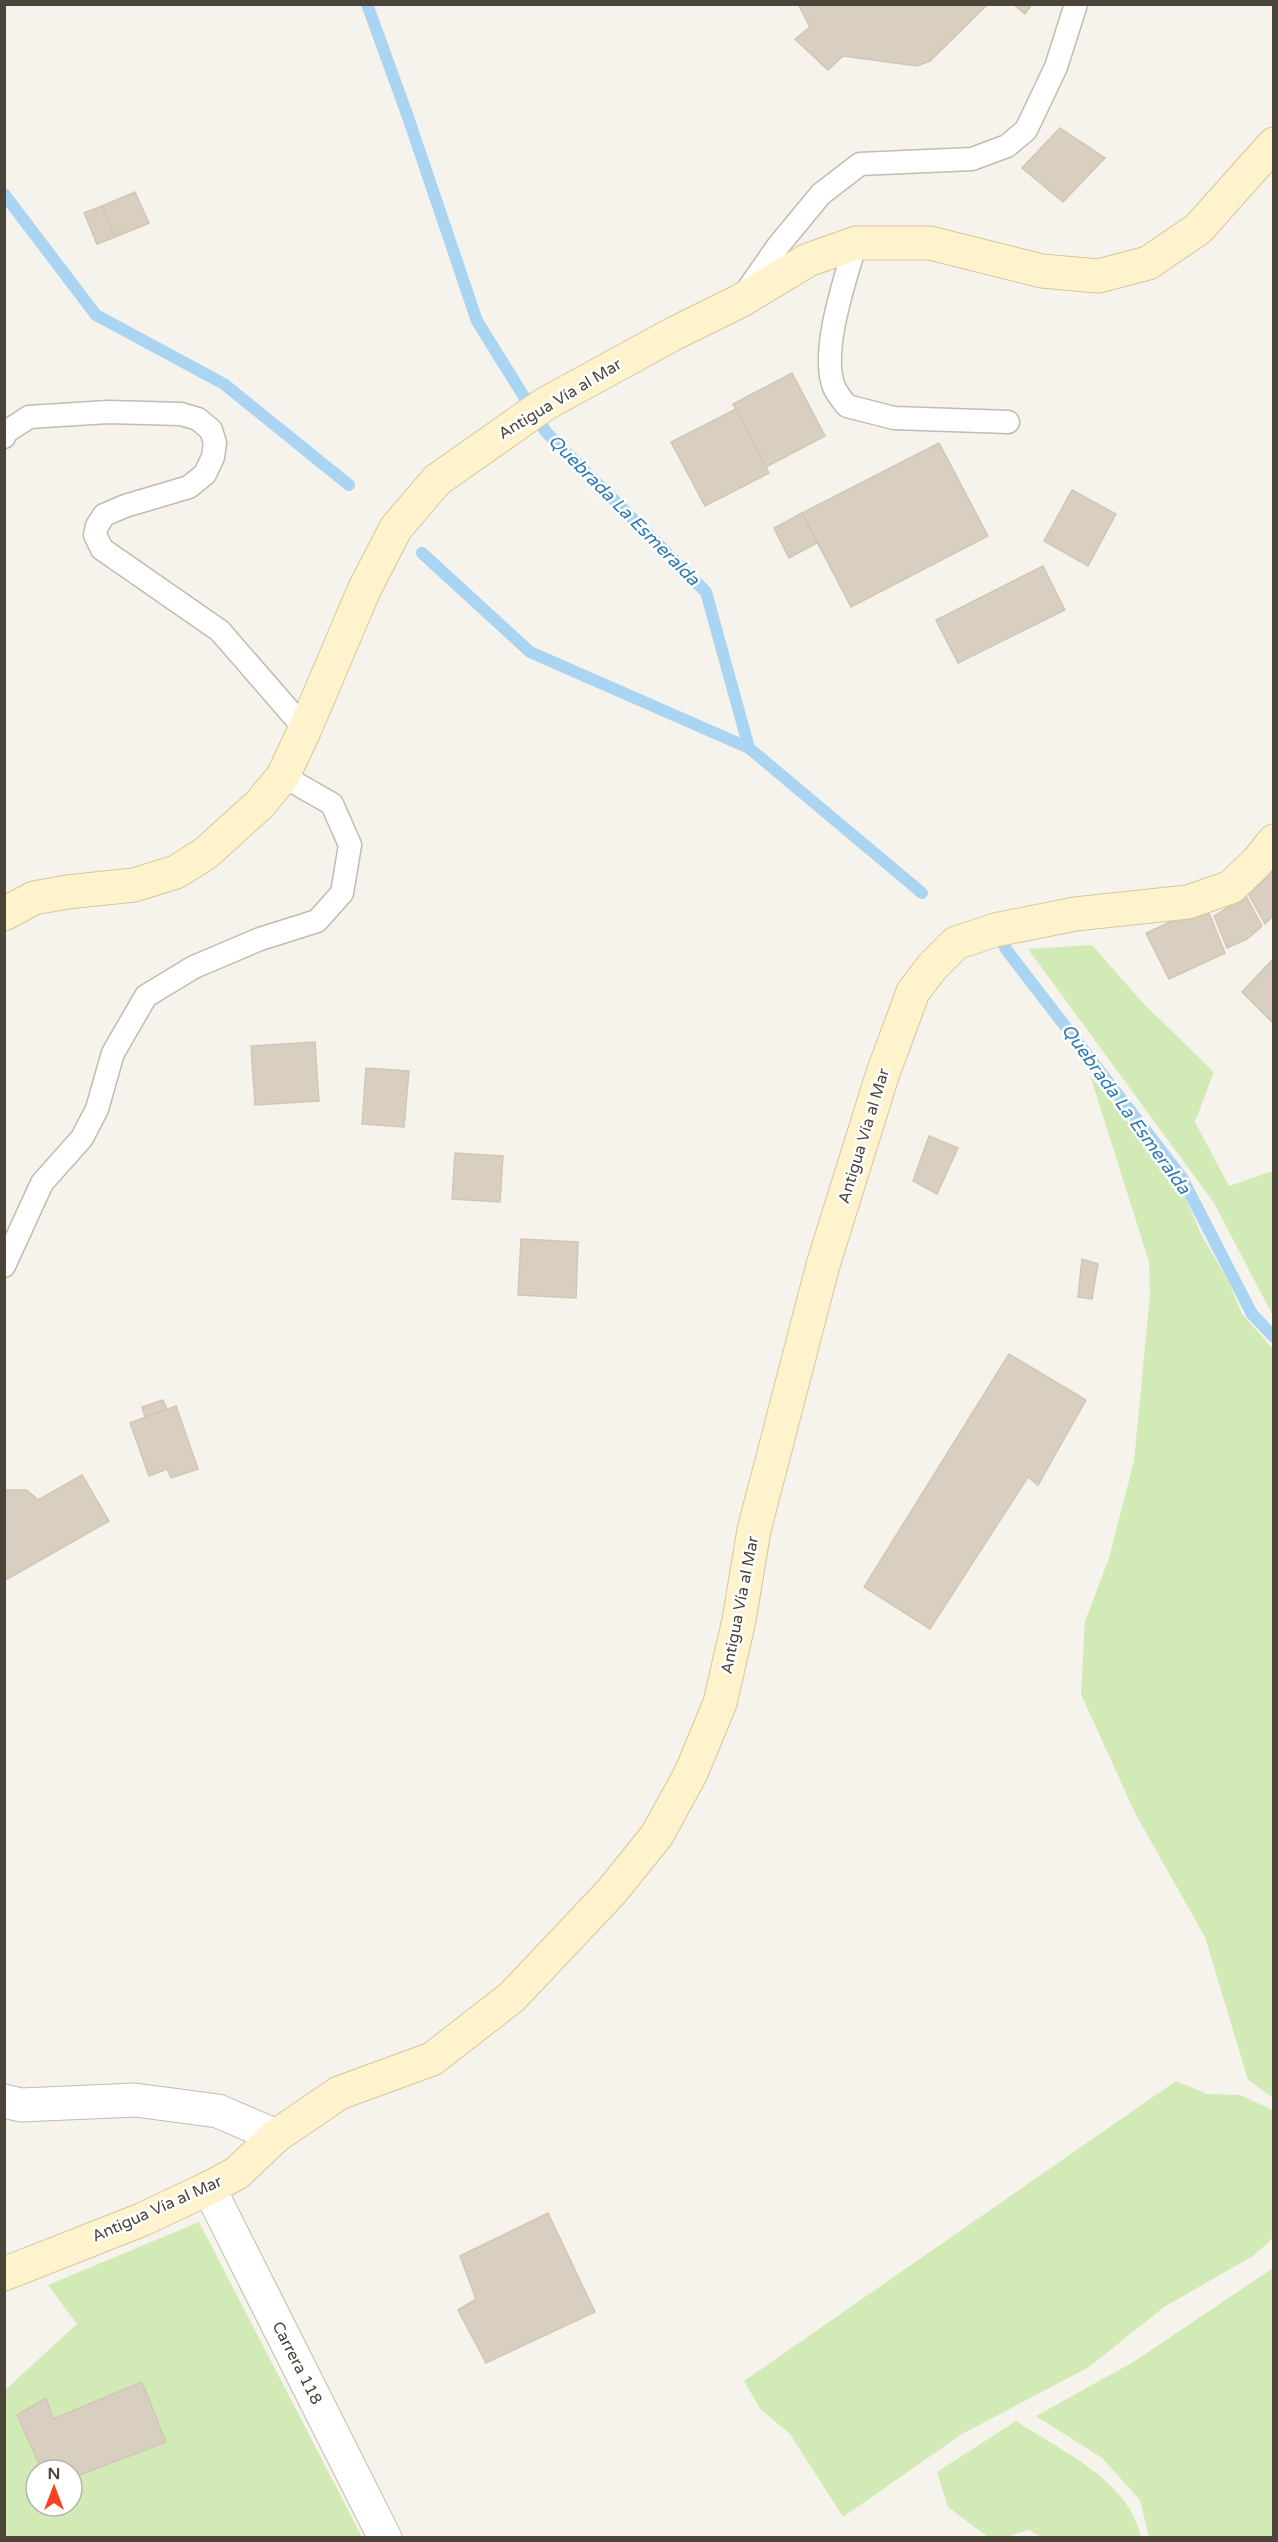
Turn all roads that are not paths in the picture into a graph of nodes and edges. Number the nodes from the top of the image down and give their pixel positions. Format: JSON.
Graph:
{"nodes":[{"id":1,"x":1076,"y":4,"type":"edge"},
{"id":2,"x":1264,"y":154,"type":"edge"},
{"id":3,"x":856,"y":243,"type":"junction"},
{"id":4,"x":740,"y":301,"type":"junction"},
{"id":5,"x":1008,"y":422,"type":"dead end"},
{"id":6,"x":4,"y":437,"type":"edge"},
{"id":7,"x":305,"y":729,"type":"junction"},
{"id":8,"x":283,"y":776,"type":"junction"},
{"id":9,"x":1274,"y":841,"type":"edge"},
{"id":10,"x":4,"y":914,"type":"edge"},
{"id":11,"x":4,"y":1266,"type":"edge"},
{"id":12,"x":4,"y":2101,"type":"edge"},
{"id":13,"x":276,"y":2136,"type":"junction"},
{"id":14,"x":209,"y":2188,"type":"junction"},
{"id":15,"x":4,"y":2274,"type":"edge"},
{"id":16,"x":385,"y":2538,"type":"edge"}],
"edges":[{"from":1,"to":4,"type":"lane"},
{"from":2,"to":3,"type":"main road","name":"Antigua Vía al Mar"},
{"from":3,"to":4,"type":"main road","name":"Antigua Vía al Mar"},
{"from":3,"to":5,"type":"lane"},
{"from":4,"to":7,"type":"main road","name":"Antigua Vía al Mar"},
{"from":6,"to":7,"type":"lane"},
{"from":7,"to":8,"type":"main road","name":"Antigua Vía al Mar"},
{"from":8,"to":10,"type":"main road","name":"Antigua Vía al Mar"},
{"from":8,"to":11,"type":"lane"},
{"from":9,"to":13,"type":"main road","name":"Antigua Vía al Mar"},
{"from":12,"to":13,"type":"street"},
{"from":13,"to":14,"type":"main road","name":"Antigua Vía al Mar"},
{"from":14,"to":15,"type":"main road","name":"Antigua Vía al Mar"},
{"from":14,"to":16,"type":"street","name":"Carrera 118"}]}
